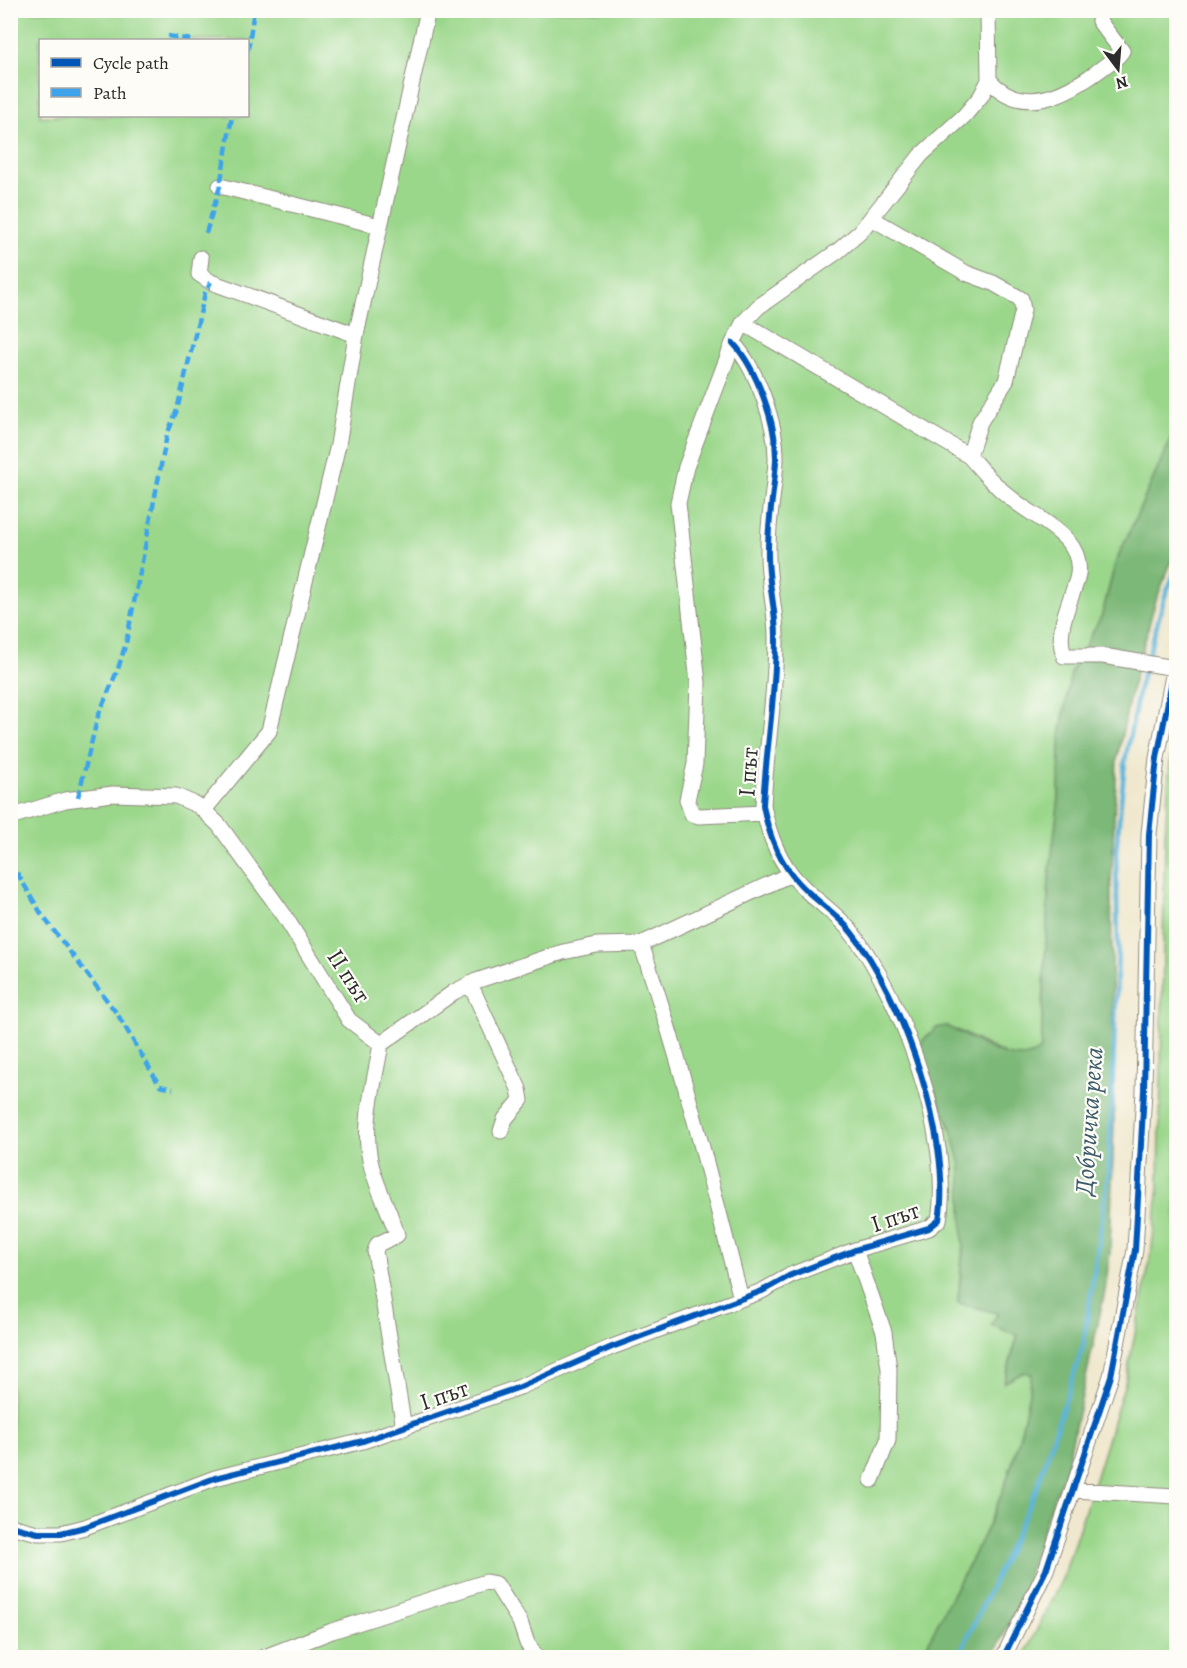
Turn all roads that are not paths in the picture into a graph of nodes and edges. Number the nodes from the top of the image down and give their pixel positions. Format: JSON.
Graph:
{"nodes":[{"id":1,"x":428,"y":10,"type":"edge"},
{"id":2,"x":988,"y":10,"type":"edge"},
{"id":3,"x":1099,"y":21,"type":"dead end"},
{"id":4,"x":989,"y":80,"type":"junction"},
{"id":5,"x":220,"y":186,"type":"dead end"},
{"id":6,"x":873,"y":219,"type":"junction"},
{"id":7,"x":380,"y":226,"type":"junction"},
{"id":8,"x":201,"y":258,"type":"dead end"},
{"id":9,"x":744,"y":323,"type":"junction"},
{"id":10,"x":356,"y":335,"type":"junction"},
{"id":11,"x":733,"y":343,"type":"junction"},
{"id":12,"x":969,"y":456,"type":"junction"},
{"id":13,"x":1176,"y":664,"type":"edge"},
{"id":14,"x":204,"y":810,"type":"junction"},
{"id":15,"x":764,"y":813,"type":"junction"},
{"id":16,"x":10,"y":816,"type":"edge"},
{"id":17,"x":791,"y":874,"type":"junction"},
{"id":18,"x":641,"y":944,"type":"junction"},
{"id":19,"x":470,"y":984,"type":"junction"},
{"id":20,"x":381,"y":1044,"type":"junction"},
{"id":21,"x":501,"y":1131,"type":"dead end"},
{"id":22,"x":855,"y":1250,"type":"junction"},
{"id":23,"x":741,"y":1299,"type":"junction"},
{"id":24,"x":404,"y":1428,"type":"junction"},
{"id":25,"x":872,"y":1480,"type":"dead end"},
{"id":26,"x":1074,"y":1490,"type":"junction"},
{"id":27,"x":1176,"y":1496,"type":"edge"},
{"id":28,"x":10,"y":1526,"type":"edge"},
{"id":29,"x":270,"y":1656,"type":"edge"},
{"id":30,"x":537,"y":1658,"type":"edge"},
{"id":31,"x":1003,"y":1658,"type":"edge"}],
"edges":[{"from":1,"to":7,"type":"street"},
{"from":2,"to":4,"type":"street"},
{"from":3,"to":4,"type":"street"},
{"from":4,"to":6,"type":"street"},
{"from":5,"to":7,"type":"street"},
{"from":6,"to":9,"type":"street"},
{"from":6,"to":12,"type":"street"},
{"from":7,"to":10,"type":"street"},
{"from":8,"to":10,"type":"street"},
{"from":9,"to":11,"type":"street"},
{"from":9,"to":12,"type":"street"},
{"from":10,"to":14,"type":"street"},
{"from":11,"to":15,"type":"street","name":"І път"},
{"from":11,"to":15,"type":"street"},
{"from":12,"to":13,"type":"street"},
{"from":13,"to":26,"type":"street"},
{"from":14,"to":16,"type":"street","name":"ІІ път"},
{"from":14,"to":20,"type":"street","name":"ІІ път"},
{"from":15,"to":17,"type":"street","name":"І път"},
{"from":17,"to":18,"type":"street"},
{"from":17,"to":22,"type":"street","name":"І път"},
{"from":18,"to":19,"type":"street"},
{"from":18,"to":23,"type":"street"},
{"from":19,"to":20,"type":"street"},
{"from":19,"to":21,"type":"street"},
{"from":20,"to":24,"type":"street"},
{"from":22,"to":23,"type":"street","name":"І път"},
{"from":22,"to":25,"type":"street"},
{"from":23,"to":24,"type":"street","name":"І път"},
{"from":24,"to":28,"type":"street","name":"І път"},
{"from":26,"to":27,"type":"street"},
{"from":26,"to":31,"type":"street"},
{"from":29,"to":30,"type":"street"}]}
